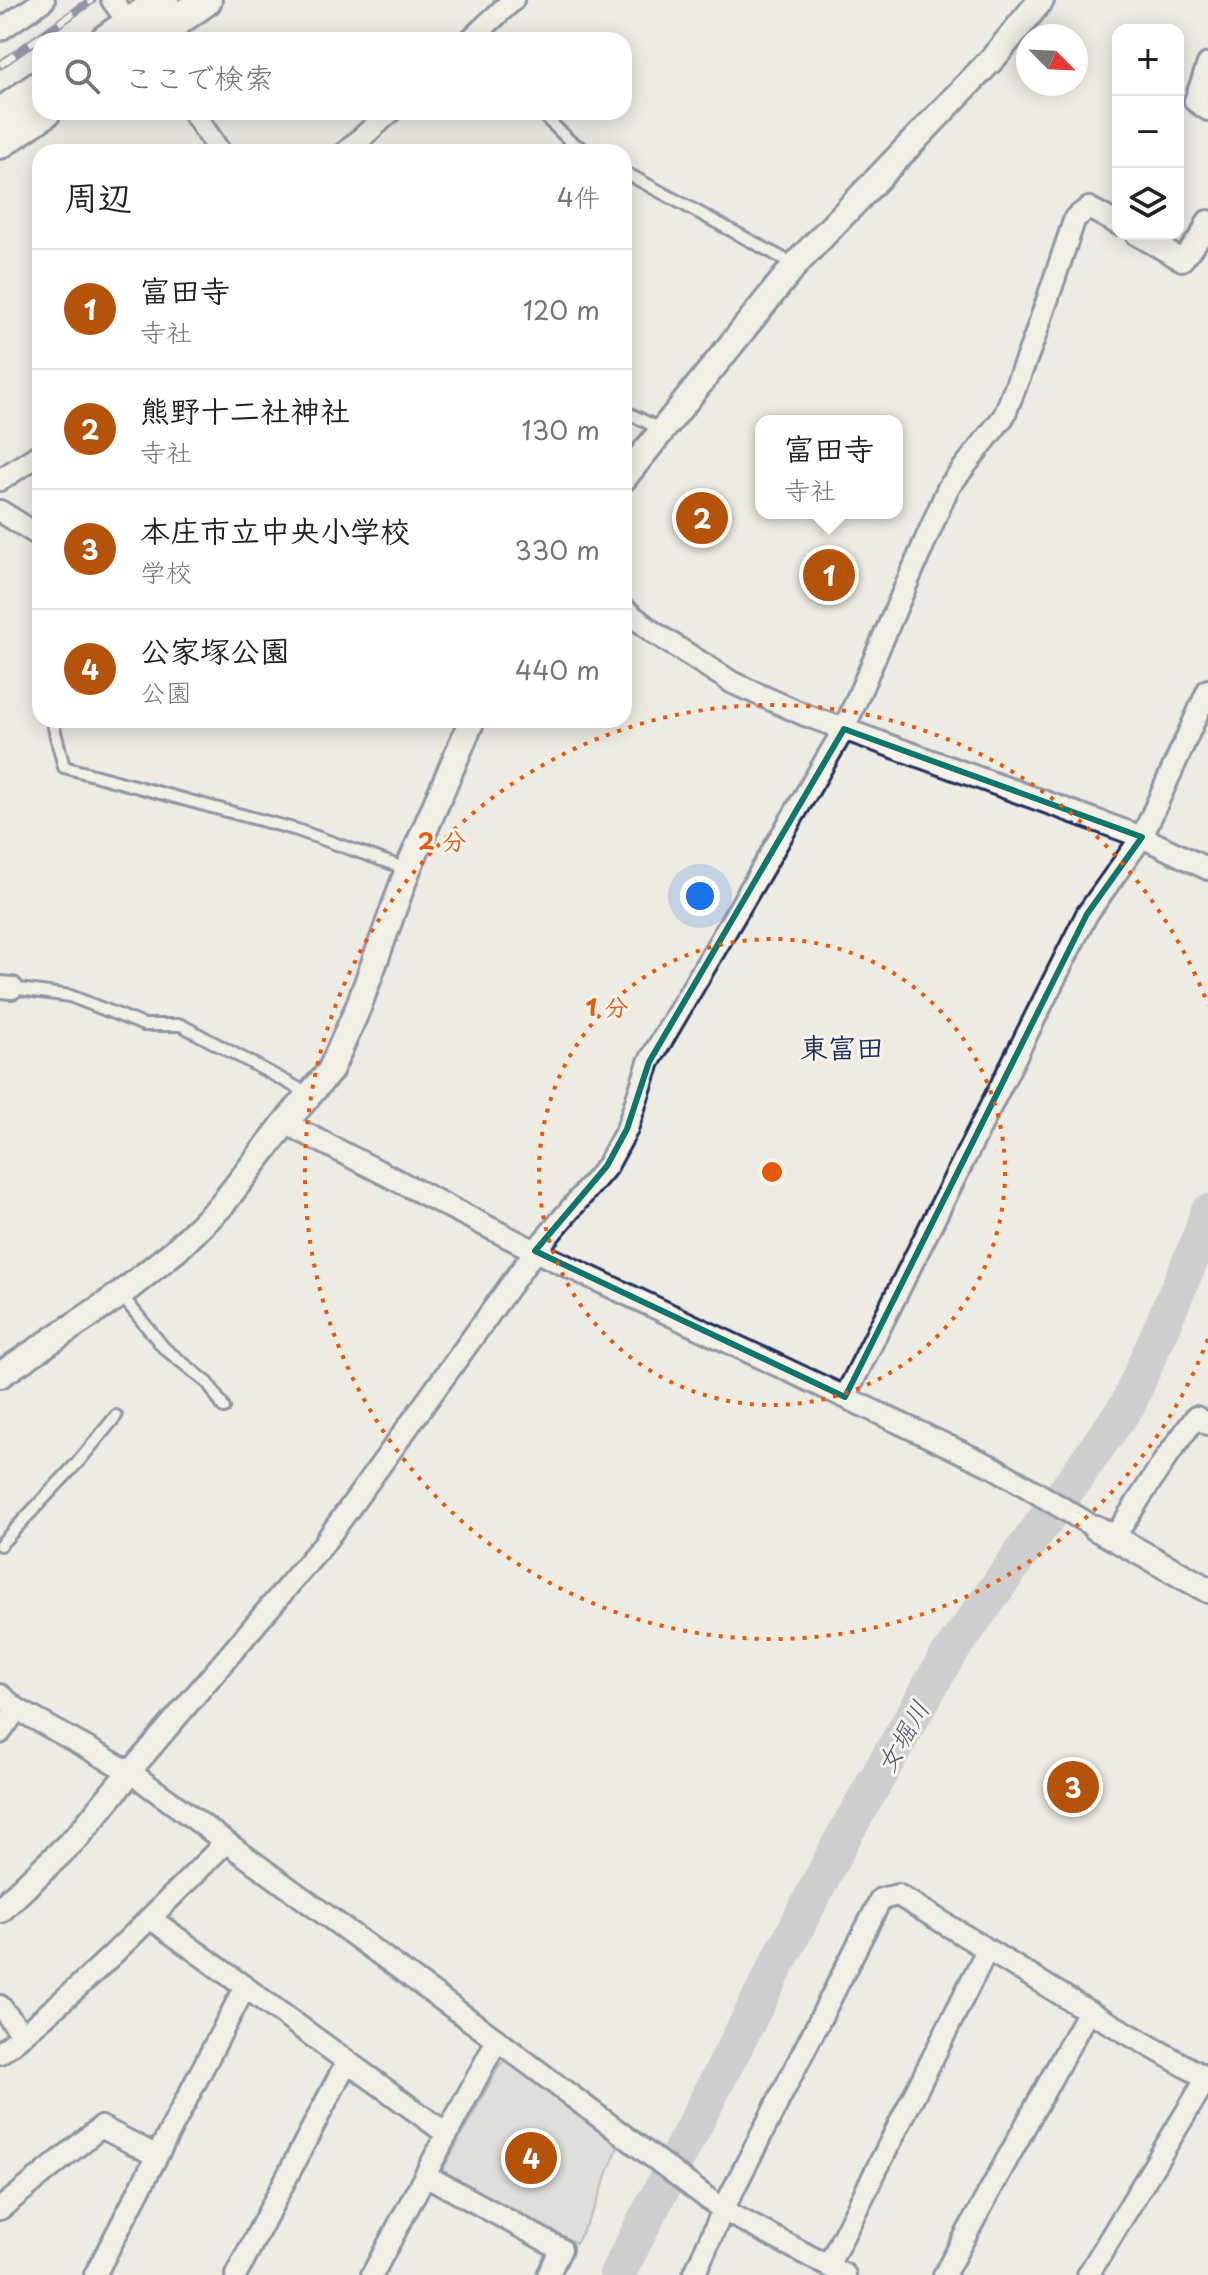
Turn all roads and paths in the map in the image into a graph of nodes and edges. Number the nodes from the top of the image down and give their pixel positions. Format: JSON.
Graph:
{"nodes":[{"id":1,"x":44,"y":0,"type":"edge"},
{"id":2,"x":163,"y":0,"type":"edge"},
{"id":3,"x":206,"y":0,"type":"edge"},
{"id":4,"x":513,"y":0,"type":"edge"},
{"id":5,"x":1041,"y":0,"type":"edge"},
{"id":6,"x":128,"y":29,"type":"edge"},
{"id":7,"x":0,"y":30,"type":"edge"},
{"id":8,"x":479,"y":32,"type":"edge"},
{"id":9,"x":1208,"y":64,"type":"edge"},
{"id":10,"x":32,"y":92,"type":"edge"},
{"id":11,"x":1208,"y":110,"type":"edge"},
{"id":12,"x":0,"y":114,"type":"edge"},
{"id":13,"x":33,"y":120,"type":"edge"},
{"id":14,"x":198,"y":120,"type":"edge"},
{"id":15,"x":381,"y":120,"type":"edge"},
{"id":16,"x":548,"y":120,"type":"edge"},
{"id":17,"x":0,"y":143,"type":"edge"},
{"id":18,"x":215,"y":144,"type":"edge"},
{"id":19,"x":355,"y":144,"type":"edge"},
{"id":20,"x":575,"y":144,"type":"edge"},
{"id":21,"x":632,"y":176,"type":"edge"},
{"id":22,"x":1112,"y":221,"type":"edge"},
{"id":23,"x":1208,"y":221,"type":"edge"},
{"id":24,"x":1147,"y":240,"type":"edge"},
{"id":25,"x":795,"y":265,"type":"junction"},
{"id":26,"x":632,"y":415,"type":"edge"},
{"id":27,"x":662,"y":430,"type":"junction"},
{"id":28,"x":32,"y":459,"type":"edge"},
{"id":29,"x":632,"y":468,"type":"edge"},
{"id":30,"x":0,"y":480,"type":"edge"},
{"id":31,"x":0,"y":511,"type":"edge"},
{"id":32,"x":32,"y":531,"type":"edge"},
{"id":33,"x":632,"y":615,"type":"edge"},
{"id":34,"x":1208,"y":690,"type":"edge"},
{"id":35,"x":54,"y":728,"type":"edge"},
{"id":36,"x":469,"y":728,"type":"edge"},
{"id":37,"x":844,"y":729,"type":"junction"},
{"id":38,"x":1142,"y":837,"type":"junction"},
{"id":39,"x":408,"y":869,"type":"junction"},
{"id":40,"x":1208,"y":869,"type":"edge"},
{"id":41,"x":6,"y":987,"type":"edge"},
{"id":42,"x":310,"y":1095,"type":"junction"},
{"id":43,"x":285,"y":1123,"type":"junction"},
{"id":44,"x":535,"y":1251,"type":"junction"},
{"id":45,"x":121,"y":1294,"type":"junction"},
{"id":46,"x":0,"y":1375,"type":"edge"},
{"id":47,"x":845,"y":1397,"type":"junction"},
{"id":48,"x":224,"y":1408,"type":"dead end"},
{"id":49,"x":116,"y":1416,"type":"dead end"},
{"id":50,"x":1208,"y":1424,"type":"edge"},
{"id":51,"x":1104,"y":1534,"type":"junction"},
{"id":52,"x":0,"y":1545,"type":"edge"},
{"id":53,"x":1208,"y":1590,"type":"edge"},
{"id":54,"x":0,"y":1695,"type":"edge"},
{"id":55,"x":17,"y":1709,"type":"junction"},
{"id":56,"x":0,"y":1733,"type":"edge"},
{"id":57,"x":130,"y":1772,"type":"junction"},
{"id":58,"x":225,"y":1843,"type":"junction"},
{"id":59,"x":0,"y":1910,"type":"edge"},
{"id":60,"x":150,"y":1918,"type":"junction"},
{"id":61,"x":987,"y":1950,"type":"junction"},
{"id":62,"x":245,"y":1987,"type":"junction"},
{"id":63,"x":0,"y":2006,"type":"edge"},
{"id":64,"x":1088,"y":2011,"type":"junction"},
{"id":65,"x":23,"y":2035,"type":"junction"},
{"id":66,"x":497,"y":2040,"type":"junction"},
{"id":67,"x":0,"y":2053,"type":"edge"},
{"id":68,"x":347,"y":2061,"type":"junction"},
{"id":69,"x":1208,"y":2079,"type":"edge"},
{"id":70,"x":447,"y":2134,"type":"junction"},
{"id":71,"x":157,"y":2156,"type":"junction"},
{"id":72,"x":425,"y":2175,"type":"junction"},
{"id":73,"x":0,"y":2209,"type":"edge"},
{"id":74,"x":723,"y":2210,"type":"junction"},
{"id":75,"x":837,"y":2270,"type":"edge"},
{"id":76,"x":95,"y":2275,"type":"edge"},
{"id":77,"x":236,"y":2275,"type":"edge"},
{"id":78,"x":372,"y":2275,"type":"edge"},
{"id":79,"x":548,"y":2275,"type":"edge"},
{"id":80,"x":694,"y":2275,"type":"edge"},
{"id":81,"x":944,"y":2275,"type":"edge"},
{"id":82,"x":1088,"y":2275,"type":"edge"}],
"edges":[{"from":1,"to":7,"type":"street"},
{"from":2,"to":6,"type":"main road"},
{"from":3,"to":6,"type":"main road"},
{"from":4,"to":8,"type":"street"},
{"from":5,"to":25,"type":"street"},
{"from":9,"to":11,"type":"street"},
{"from":10,"to":12,"type":"main road"},
{"from":13,"to":17,"type":"main road"},
{"from":14,"to":18,"type":"street"},
{"from":15,"to":19,"type":"street"},
{"from":16,"to":20,"type":"lane"},
{"from":21,"to":25,"type":"lane"},
{"from":22,"to":37,"type":"street"},
{"from":23,"to":24,"type":"street"},
{"from":25,"to":27,"type":"street"},
{"from":26,"to":27,"type":"lane"},
{"from":27,"to":29,"type":"street"},
{"from":28,"to":30,"type":"street"},
{"from":31,"to":32,"type":"street"},
{"from":33,"to":37,"type":"street"},
{"from":34,"to":38,"type":"street"},
{"from":35,"to":39,"type":"lane"},
{"from":36,"to":39,"type":"street"},
{"from":37,"to":38,"type":"street"},
{"from":37,"to":44,"type":"street"},
{"from":38,"to":40,"type":"street"},
{"from":38,"to":47,"type":"street"},
{"from":39,"to":42,"type":"street"},
{"from":41,"to":42,"type":"lane"},
{"from":42,"to":43,"type":"street"},
{"from":43,"to":44,"type":"street"},
{"from":43,"to":45,"type":"street"},
{"from":44,"to":47,"type":"street"},
{"from":44,"to":57,"type":"street"},
{"from":45,"to":46,"type":"street"},
{"from":45,"to":48,"type":"lane"},
{"from":47,"to":51,"type":"street"},
{"from":49,"to":52,"type":"lane"},
{"from":50,"to":51,"type":"street"},
{"from":51,"to":53,"type":"street"},
{"from":54,"to":55,"type":"street"},
{"from":55,"to":56,"type":"street"},
{"from":55,"to":57,"type":"street"},
{"from":57,"to":58,"type":"street"},
{"from":57,"to":59,"type":"street"},
{"from":58,"to":60,"type":"street"},
{"from":58,"to":66,"type":"street"},
{"from":60,"to":62,"type":"street"},
{"from":60,"to":65,"type":"street"},
{"from":61,"to":64,"type":"street"},
{"from":61,"to":74,"type":"street"},
{"from":61,"to":75,"type":"street"},
{"from":62,"to":68,"type":"street"},
{"from":62,"to":71,"type":"street"},
{"from":63,"to":65,"type":"street"},
{"from":64,"to":69,"type":"street"},
{"from":64,"to":81,"type":"street"},
{"from":65,"to":67,"type":"street"},
{"from":66,"to":70,"type":"street"},
{"from":66,"to":74,"type":"street"},
{"from":68,"to":70,"type":"street"},
{"from":68,"to":77,"type":"street"},
{"from":69,"to":82,"type":"street"},
{"from":70,"to":72,"type":"street"},
{"from":71,"to":73,"type":"street"},
{"from":71,"to":76,"type":"street"},
{"from":72,"to":78,"type":"street"},
{"from":72,"to":79,"type":"street"},
{"from":74,"to":75,"type":"street"},
{"from":74,"to":80,"type":"street"}]}
